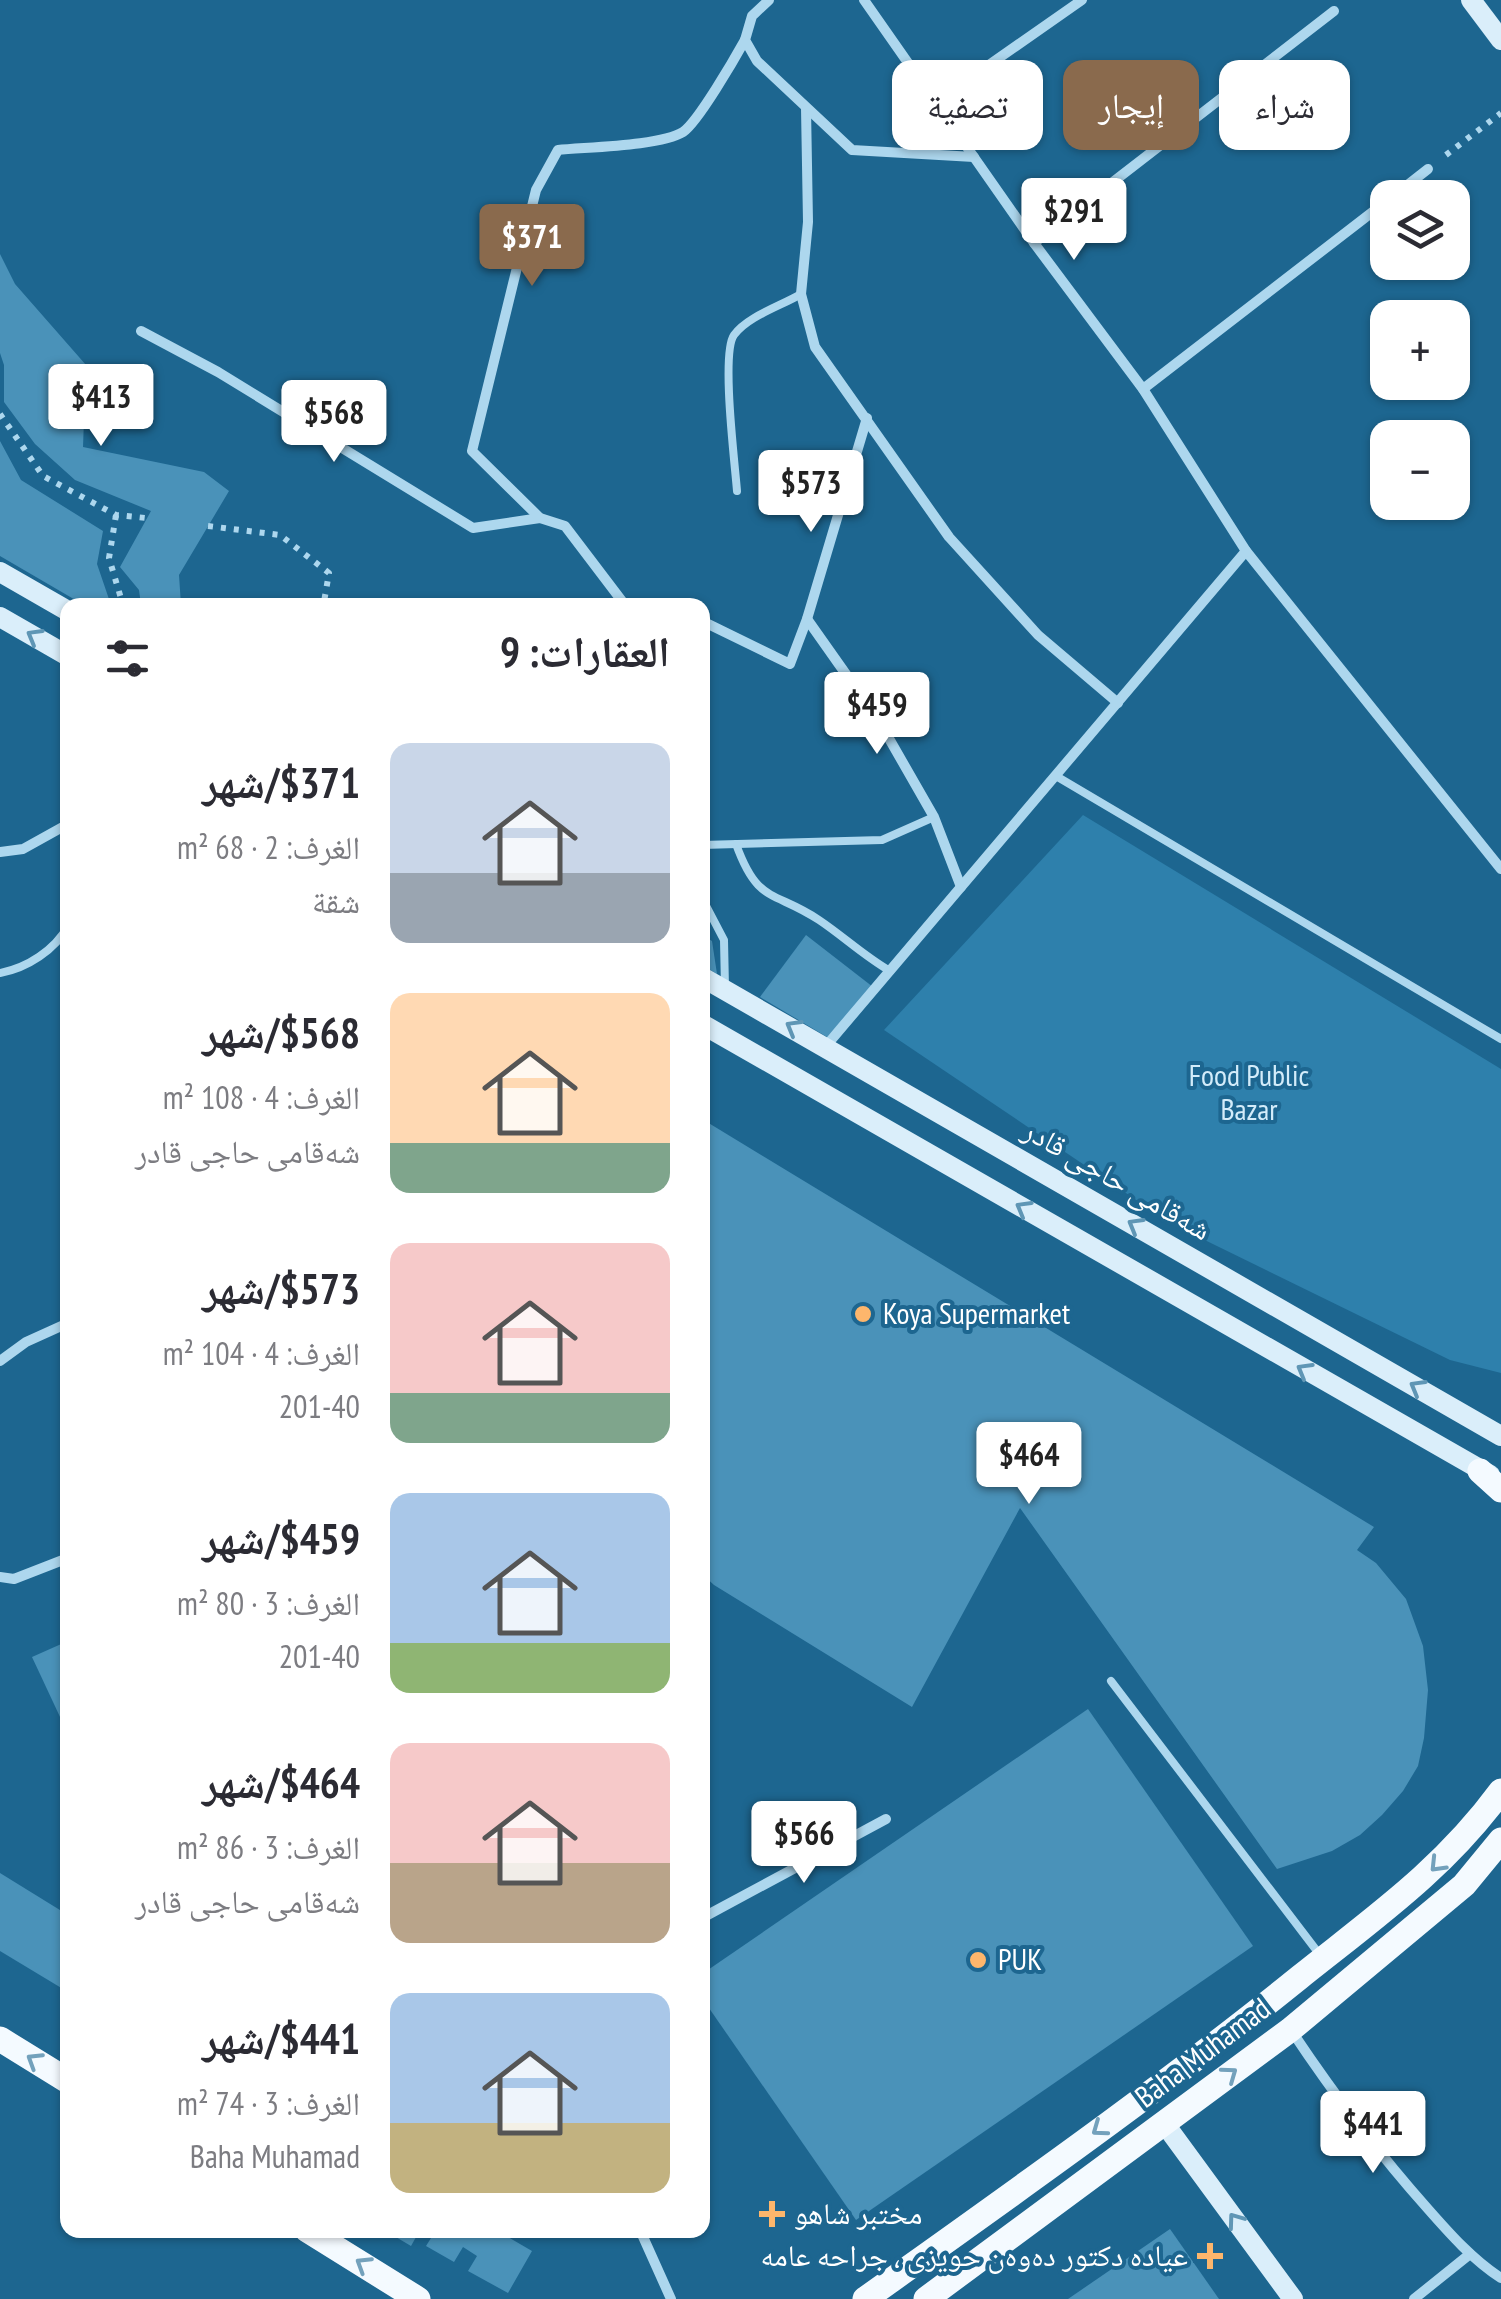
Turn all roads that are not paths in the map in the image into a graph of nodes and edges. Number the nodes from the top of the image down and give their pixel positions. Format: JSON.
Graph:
{"nodes":[{"id":1,"x":768,"y":0,"type":"edge"},
{"id":2,"x":864,"y":0,"type":"edge"},
{"id":3,"x":1082,"y":0,"type":"edge"},
{"id":4,"x":1471,"y":0,"type":"edge"},
{"id":5,"x":1334,"y":11,"type":"dead end"},
{"id":6,"x":745,"y":40,"type":"junction"},
{"id":7,"x":1501,"y":40,"type":"edge"},
{"id":8,"x":906,"y":60,"type":"edge"},
{"id":9,"x":996,"y":60,"type":"edge"},
{"id":10,"x":806,"y":108,"type":"junction"},
{"id":11,"x":969,"y":150,"type":"edge"},
{"id":12,"x":974,"y":157,"type":"junction"},
{"id":13,"x":1428,"y":169,"type":"road end"},
{"id":14,"x":1414,"y":180,"type":"edge"},
{"id":15,"x":1370,"y":214,"type":"edge"},
{"id":16,"x":1034,"y":242,"type":"junction"},
{"id":17,"x":801,"y":294,"type":"junction"},
{"id":18,"x":141,"y":331,"type":"dead end"},
{"id":19,"x":1143,"y":388,"type":"junction"},
{"id":20,"x":867,"y":418,"type":"junction"},
{"id":21,"x":738,"y":491,"type":"dead end"},
{"id":22,"x":540,"y":518,"type":"junction"},
{"id":23,"x":1246,"y":552,"type":"junction"},
{"id":24,"x":0,"y":572,"type":"edge"},
{"id":25,"x":620,"y":598,"type":"edge"},
{"id":26,"x":60,"y":606,"type":"edge"},
{"id":27,"x":0,"y":616,"type":"edge"},
{"id":28,"x":807,"y":619,"type":"junction"},
{"id":29,"x":710,"y":625,"type":"edge"},
{"id":30,"x":60,"y":651,"type":"edge"},
{"id":31,"x":1118,"y":702,"type":"junction"},
{"id":32,"x":1056,"y":776,"type":"junction"},
{"id":33,"x":934,"y":817,"type":"junction"},
{"id":34,"x":60,"y":828,"type":"edge"},
{"id":35,"x":736,"y":844,"type":"junction"},
{"id":36,"x":710,"y":845,"type":"edge"},
{"id":37,"x":0,"y":852,"type":"edge"},
{"id":38,"x":1501,"y":869,"type":"edge"},
{"id":39,"x":961,"y":887,"type":"junction"},
{"id":40,"x":710,"y":913,"type":"edge"},
{"id":41,"x":60,"y":941,"type":"edge"},
{"id":42,"x":890,"y":971,"type":"junction"},
{"id":43,"x":0,"y":974,"type":"edge"},
{"id":44,"x":710,"y":981,"type":"edge"},
{"id":45,"x":725,"y":990,"type":"junction"},
{"id":46,"x":710,"y":1033,"type":"edge"},
{"id":47,"x":1501,"y":1040,"type":"edge"},
{"id":48,"x":826,"y":1046,"type":"junction"},
{"id":49,"x":60,"y":1327,"type":"edge"},
{"id":50,"x":0,"y":1361,"type":"edge"},
{"id":51,"x":1501,"y":1436,"type":"edge"},
{"id":52,"x":1490,"y":1475,"type":"edge"},
{"id":53,"x":1501,"y":1490,"type":"edge"},
{"id":54,"x":60,"y":1561,"type":"edge"},
{"id":55,"x":0,"y":1577,"type":"edge"},
{"id":56,"x":1111,"y":1682,"type":"dead end"},
{"id":57,"x":1501,"y":1791,"type":"edge"},
{"id":58,"x":886,"y":1819,"type":"dead end"},
{"id":59,"x":1501,"y":1840,"type":"edge"},
{"id":60,"x":710,"y":1914,"type":"edge"},
{"id":61,"x":1323,"y":1958,"type":"junction"},
{"id":62,"x":1290,"y":2030,"type":"junction"},
{"id":63,"x":0,"y":2039,"type":"edge"},
{"id":64,"x":60,"y":2076,"type":"edge"},
{"id":65,"x":1164,"y":2123,"type":"junction"},
{"id":66,"x":320,"y":2238,"type":"edge"},
{"id":67,"x":644,"y":2238,"type":"edge"},
{"id":68,"x":1470,"y":2254,"type":"junction"},
{"id":69,"x":1499,"y":2273,"type":"edge"},
{"id":70,"x":418,"y":2299,"type":"edge"},
{"id":71,"x":671,"y":2299,"type":"edge"},
{"id":72,"x":864,"y":2299,"type":"edge"},
{"id":73,"x":926,"y":2299,"type":"edge"},
{"id":74,"x":1293,"y":2299,"type":"edge"},
{"id":75,"x":1414,"y":2299,"type":"edge"}],
"edges":[{"from":1,"to":6,"type":"street"},
{"from":2,"to":8,"type":"street"},
{"from":3,"to":9,"type":"street"},
{"from":4,"to":7,"type":"main road"},
{"from":5,"to":16,"type":"street"},
{"from":6,"to":10,"type":"street"},
{"from":6,"to":22,"type":"street"},
{"from":10,"to":12,"type":"street"},
{"from":10,"to":17,"type":"street"},
{"from":11,"to":12,"type":"street"},
{"from":12,"to":16,"type":"street"},
{"from":13,"to":14,"type":"street"},
{"from":15,"to":19,"type":"street"},
{"from":16,"to":19,"type":"street"},
{"from":17,"to":20,"type":"street"},
{"from":17,"to":21,"type":"lane"},
{"from":18,"to":22,"type":"street"},
{"from":19,"to":23,"type":"street"},
{"from":20,"to":28,"type":"street"},
{"from":20,"to":31,"type":"street"},
{"from":22,"to":25,"type":"street"},
{"from":23,"to":31,"type":"street"},
{"from":23,"to":38,"type":"street"},
{"from":24,"to":26,"type":"main road"},
{"from":30,"to":27,"type":"main road","one_way":true},
{"from":28,"to":29,"type":"street"},
{"from":28,"to":33,"type":"street"},
{"from":31,"to":32,"type":"street"},
{"from":32,"to":39,"type":"street"},
{"from":32,"to":47,"type":"lane"},
{"from":33,"to":35,"type":"lane"},
{"from":33,"to":39,"type":"street"},
{"from":34,"to":37,"type":"street"},
{"from":35,"to":36,"type":"lane"},
{"from":35,"to":42,"type":"lane"},
{"from":39,"to":42,"type":"street"},
{"from":40,"to":45,"type":"lane"},
{"from":41,"to":43,"type":"lane"},
{"from":42,"to":48,"type":"street"},
{"from":44,"to":45,"type":"main road","name":"شەقامی حاجی قادر"},
{"from":48,"to":45,"type":"main road","name":"شەقامی حاجی قادر","one_way":true},
{"from":52,"to":46,"type":"main road","one_way":true},
{"from":51,"to":48,"type":"main road","name":"شەقامی حاجی قادر","one_way":true},
{"from":49,"to":50,"type":"street"},
{"from":52,"to":53,"type":"main road"},
{"from":54,"to":55,"type":"street"},
{"from":56,"to":61,"type":"lane"},
{"from":57,"to":61,"type":"main road","one_way":true},
{"from":58,"to":60,"type":"street"},
{"from":59,"to":62,"type":"main road","name":"Baha Muhamad"},
{"from":61,"to":72,"type":"main road","one_way":true},
{"from":65,"to":62,"type":"main road","name":"Baha Muhamad","one_way":true},
{"from":62,"to":68,"type":"street"},
{"from":64,"to":63,"type":"main road","one_way":true},
{"from":65,"to":73,"type":"main road","name":"Baha Muhamad"},
{"from":74,"to":65,"type":"main road","one_way":true},
{"from":70,"to":66,"type":"main road","one_way":true},
{"from":67,"to":71,"type":"street"},
{"from":68,"to":69,"type":"street"},
{"from":68,"to":75,"type":"street"}]}
